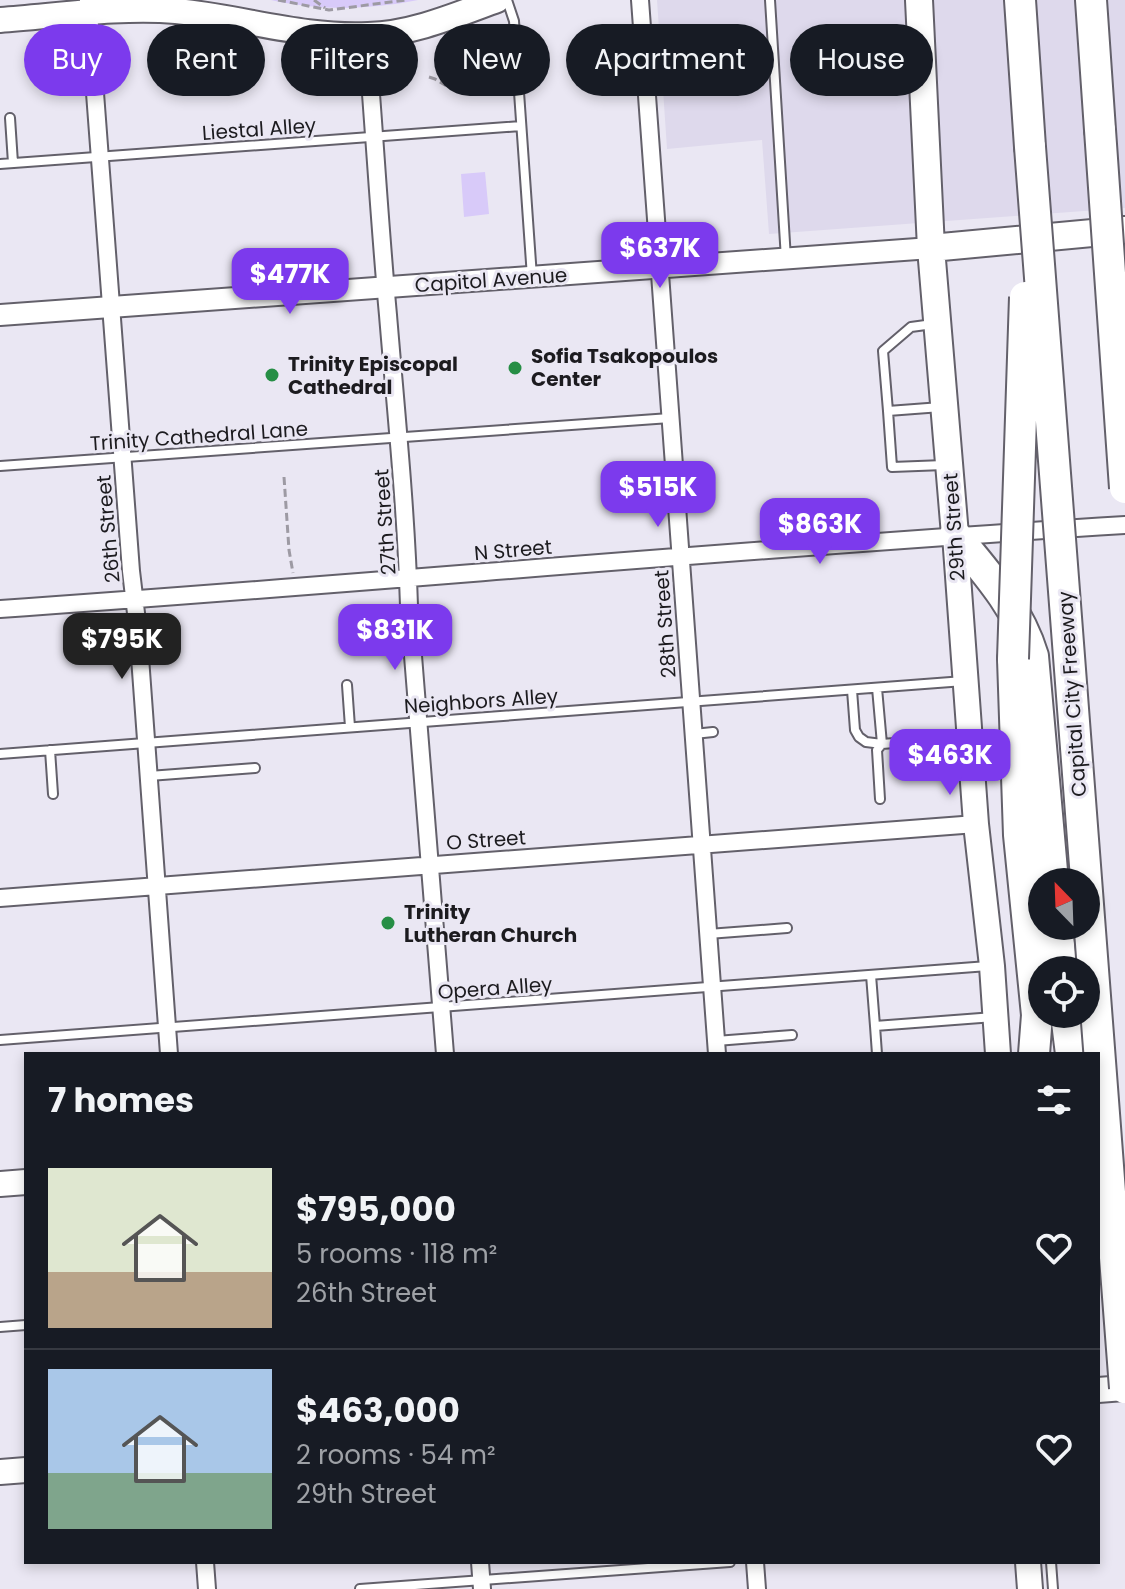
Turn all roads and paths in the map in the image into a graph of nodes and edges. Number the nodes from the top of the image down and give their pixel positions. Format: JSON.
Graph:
{"nodes":[{"id":1,"x":278,"y":0,"type":"edge"},
{"id":2,"x":314,"y":0,"type":"edge"},
{"id":3,"x":406,"y":0,"type":"edge"},
{"id":4,"x":497,"y":0,"type":"edge"},
{"id":5,"x":507,"y":0,"type":"edge"},
{"id":6,"x":640,"y":0,"type":"edge"},
{"id":7,"x":770,"y":0,"type":"edge"},
{"id":8,"x":919,"y":0,"type":"edge"},
{"id":9,"x":1020,"y":0,"type":"edge"},
{"id":10,"x":1091,"y":0,"type":"edge"},
{"id":11,"x":89,"y":7,"type":"edge"},
{"id":12,"x":329,"y":10,"type":"junction"},
{"id":13,"x":0,"y":20,"type":"edge"},
{"id":14,"x":418,"y":26,"type":"edge"},
{"id":15,"x":281,"y":28,"type":"edge"},
{"id":16,"x":429,"y":77,"type":"dead end"},
{"id":17,"x":434,"y":79,"type":"edge"},
{"id":18,"x":371,"y":96,"type":"edge"},
{"id":19,"x":10,"y":118,"type":"dead end"},
{"id":20,"x":521,"y":126,"type":"junction"},
{"id":21,"x":1100,"y":130,"type":"junction"},
{"id":22,"x":374,"y":137,"type":"junction"},
{"id":23,"x":1030,"y":147,"type":"junction"},
{"id":24,"x":99,"y":157,"type":"junction"},
{"id":25,"x":13,"y":163,"type":"junction"},
{"id":26,"x":0,"y":164,"type":"edge"},
{"id":27,"x":1125,"y":230,"type":"edge"},
{"id":28,"x":931,"y":248,"type":"junction"},
{"id":29,"x":786,"y":259,"type":"junction"},
{"id":30,"x":1125,"y":262,"type":"edge"},
{"id":31,"x":658,"y":268,"type":"junction"},
{"id":32,"x":532,"y":277,"type":"junction"},
{"id":33,"x":386,"y":287,"type":"junction"},
{"id":34,"x":110,"y":306,"type":"junction"},
{"id":35,"x":0,"y":315,"type":"edge"},
{"id":36,"x":938,"y":323,"type":"junction"},
{"id":37,"x":945,"y":407,"type":"junction"},
{"id":38,"x":888,"y":411,"type":"junction"},
{"id":39,"x":670,"y":418,"type":"junction"},
{"id":40,"x":399,"y":437,"type":"junction"},
{"id":41,"x":123,"y":458,"type":"junction"},
{"id":42,"x":949,"y":465,"type":"junction"},
{"id":43,"x":0,"y":466,"type":"edge"},
{"id":44,"x":284,"y":477,"type":"dead end"},
{"id":45,"x":1125,"y":488,"type":"edge"},
{"id":46,"x":1125,"y":525,"type":"edge"},
{"id":47,"x":955,"y":535,"type":"junction"},
{"id":48,"x":680,"y":556,"type":"junction"},
{"id":49,"x":290,"y":559,"type":"dead end"},
{"id":50,"x":409,"y":579,"type":"junction"},
{"id":51,"x":134,"y":600,"type":"junction"},
{"id":52,"x":0,"y":609,"type":"edge"},
{"id":53,"x":965,"y":681,"type":"junction"},
{"id":54,"x":347,"y":685,"type":"dead end"},
{"id":55,"x":877,"y":688,"type":"junction"},
{"id":56,"x":852,"y":690,"type":"junction"},
{"id":57,"x":691,"y":702,"type":"junction"},
{"id":58,"x":418,"y":722,"type":"junction"},
{"id":59,"x":350,"y":727,"type":"junction"},
{"id":60,"x":713,"y":732,"type":"dead end"},
{"id":61,"x":694,"y":734,"type":"junction"},
{"id":62,"x":969,"y":737,"type":"junction"},
{"id":63,"x":147,"y":743,"type":"junction"},
{"id":64,"x":882,"y":744,"type":"junction"},
{"id":65,"x":50,"y":750,"type":"junction"},
{"id":66,"x":0,"y":754,"type":"edge"},
{"id":67,"x":255,"y":768,"type":"dead end"},
{"id":68,"x":149,"y":776,"type":"junction"},
{"id":69,"x":53,"y":794,"type":"dead end"},
{"id":70,"x":880,"y":799,"type":"dead end"},
{"id":71,"x":976,"y":824,"type":"junction"},
{"id":72,"x":702,"y":845,"type":"junction"},
{"id":73,"x":430,"y":864,"type":"junction"},
{"id":74,"x":1052,"y":868,"type":"edge"},
{"id":75,"x":157,"y":885,"type":"junction"},
{"id":76,"x":0,"y":898,"type":"edge"},
{"id":77,"x":787,"y":928,"type":"dead end"},
{"id":78,"x":708,"y":934,"type":"junction"},
{"id":79,"x":992,"y":966,"type":"junction"},
{"id":80,"x":871,"y":975,"type":"junction"},
{"id":81,"x":712,"y":987,"type":"junction"},
{"id":82,"x":441,"y":1008,"type":"junction"},
{"id":83,"x":995,"y":1016,"type":"junction"},
{"id":84,"x":875,"y":1026,"type":"junction"},
{"id":85,"x":167,"y":1028,"type":"junction"},
{"id":86,"x":1068,"y":1028,"type":"edge"},
{"id":87,"x":792,"y":1035,"type":"dead end"},
{"id":88,"x":0,"y":1040,"type":"edge"},
{"id":89,"x":716,"y":1048,"type":"edge"},
{"id":90,"x":169,"y":1052,"type":"edge"},
{"id":91,"x":445,"y":1052,"type":"edge"},
{"id":92,"x":877,"y":1052,"type":"edge"},
{"id":93,"x":998,"y":1052,"type":"edge"},
{"id":94,"x":1034,"y":1052,"type":"edge"},
{"id":95,"x":1071,"y":1052,"type":"edge"},
{"id":96,"x":1099,"y":1052,"type":"edge"},
{"id":97,"x":1100,"y":1059,"type":"edge"},
{"id":98,"x":1125,"y":1100,"type":"edge"},
{"id":99,"x":1100,"y":1101,"type":"edge"},
{"id":100,"x":24,"y":1182,"type":"edge"},
{"id":101,"x":0,"y":1184,"type":"edge"},
{"id":102,"x":1100,"y":1213,"type":"edge"},
{"id":103,"x":1119,"y":1307,"type":"junction"},
{"id":104,"x":24,"y":1325,"type":"edge"},
{"id":105,"x":0,"y":1327,"type":"edge"},
{"id":106,"x":1125,"y":1388,"type":"edge"},
{"id":107,"x":1100,"y":1390,"type":"edge"},
{"id":108,"x":24,"y":1470,"type":"edge"},
{"id":109,"x":0,"y":1472,"type":"edge"},
{"id":110,"x":205,"y":1564,"type":"edge"},
{"id":111,"x":480,"y":1564,"type":"edge"},
{"id":112,"x":686,"y":1564,"type":"edge"},
{"id":113,"x":755,"y":1564,"type":"edge"},
{"id":114,"x":1028,"y":1564,"type":"edge"},
{"id":115,"x":1051,"y":1564,"type":"edge"},
{"id":116,"x":482,"y":1585,"type":"edge"},
{"id":117,"x":207,"y":1589,"type":"edge"},
{"id":118,"x":360,"y":1589,"type":"edge"},
{"id":119,"x":757,"y":1589,"type":"edge"},
{"id":120,"x":1030,"y":1589,"type":"edge"},
{"id":121,"x":1053,"y":1589,"type":"edge"}],
"edges":[{"from":1,"to":12,"type":"path"},
{"from":2,"to":12,"type":"path"},
{"from":3,"to":12,"type":"path"},
{"from":4,"to":14,"type":"main road"},
{"from":5,"to":20,"type":"lane"},
{"from":6,"to":31,"type":"street","name":"28th Street"},
{"from":7,"to":29,"type":"lane"},
{"from":8,"to":28,"type":"main road","name":"29th Street"},
{"from":9,"to":23,"type":"highway","name":"Capital City Freeway"},
{"from":10,"to":21,"type":"highway"},
{"from":11,"to":13,"type":"main road"},
{"from":11,"to":15,"type":"main road"},
{"from":11,"to":24,"type":"street","name":"26th Street"},
{"from":16,"to":17,"type":"path"},
{"from":18,"to":22,"type":"street","name":"27th Street"},
{"from":19,"to":25,"type":"lane"},
{"from":20,"to":22,"type":"lane","name":"Liestal Alley"},
{"from":20,"to":32,"type":"lane"},
{"from":21,"to":30,"type":"highway","bridge":true},
{"from":21,"to":45,"type":"highway","bridge":true},
{"from":22,"to":24,"type":"lane","name":"Liestal Alley"},
{"from":22,"to":33,"type":"street","name":"27th Street"},
{"from":23,"to":94,"type":"highway","bridge":true},
{"from":23,"to":96,"type":"highway","name":"Capital City Freeway","bridge":true},
{"from":24,"to":25,"type":"lane","name":"Liestal Alley"},
{"from":24,"to":34,"type":"street","name":"26th Street"},
{"from":25,"to":26,"type":"lane","name":"Liestal Alley"},
{"from":27,"to":28,"type":"main road","name":"Capitol Avenue"},
{"from":28,"to":29,"type":"street","name":"Capitol Avenue"},
{"from":28,"to":36,"type":"main road","name":"29th Street"},
{"from":29,"to":31,"type":"street","name":"Capitol Avenue"},
{"from":31,"to":32,"type":"street","name":"Capitol Avenue"},
{"from":31,"to":39,"type":"street","name":"28th Street"},
{"from":32,"to":33,"type":"street","name":"Capitol Avenue"},
{"from":33,"to":34,"type":"street","name":"Capitol Avenue"},
{"from":33,"to":40,"type":"street","name":"27th Street"},
{"from":34,"to":35,"type":"street","name":"Capitol Avenue"},
{"from":34,"to":41,"type":"street","name":"26th Street"},
{"from":36,"to":37,"type":"main road","name":"29th Street"},
{"from":36,"to":38,"type":"lane"},
{"from":37,"to":38,"type":"lane"},
{"from":37,"to":42,"type":"main road","name":"29th Street"},
{"from":38,"to":42,"type":"lane"},
{"from":39,"to":40,"type":"lane","name":"Trinity Cathedral Lane"},
{"from":39,"to":48,"type":"street","name":"28th Street"},
{"from":40,"to":41,"type":"lane","name":"Trinity Cathedral Lane"},
{"from":40,"to":50,"type":"street","name":"27th Street"},
{"from":41,"to":43,"type":"lane","name":"Trinity Cathedral Lane"},
{"from":41,"to":51,"type":"street","name":"26th Street"},
{"from":42,"to":47,"type":"main road","name":"29th Street"},
{"from":44,"to":49,"type":"path"},
{"from":46,"to":47,"type":"street","name":"N Street"},
{"from":47,"to":48,"type":"street","name":"N Street"},
{"from":47,"to":53,"type":"main road","name":"29th Street"},
{"from":47,"to":74,"type":"highway"},
{"from":48,"to":50,"type":"street","name":"N Street"},
{"from":48,"to":57,"type":"street","name":"28th Street"},
{"from":50,"to":51,"type":"street","name":"N Street"},
{"from":50,"to":58,"type":"street","name":"27th Street"},
{"from":51,"to":52,"type":"street","name":"N Street"},
{"from":51,"to":63,"type":"street","name":"26th Street"},
{"from":53,"to":55,"type":"lane","name":"Neighbors Alley"},
{"from":53,"to":62,"type":"main road","name":"29th Street"},
{"from":54,"to":59,"type":"lane"},
{"from":55,"to":56,"type":"lane","name":"Neighbors Alley"},
{"from":55,"to":64,"type":"lane"},
{"from":56,"to":57,"type":"lane","name":"Neighbors Alley"},
{"from":56,"to":64,"type":"lane"},
{"from":57,"to":58,"type":"lane","name":"Neighbors Alley"},
{"from":57,"to":61,"type":"street","name":"28th Street"},
{"from":58,"to":59,"type":"lane","name":"Neighbors Alley"},
{"from":58,"to":73,"type":"street","name":"27th Street"},
{"from":59,"to":63,"type":"lane","name":"Neighbors Alley"},
{"from":60,"to":61,"type":"lane"},
{"from":61,"to":72,"type":"street","name":"28th Street"},
{"from":62,"to":64,"type":"lane"},
{"from":62,"to":71,"type":"main road","name":"29th Street"},
{"from":63,"to":65,"type":"lane","name":"Neighbors Alley"},
{"from":63,"to":68,"type":"street","name":"26th Street"},
{"from":64,"to":70,"type":"lane"},
{"from":65,"to":66,"type":"lane","name":"Neighbors Alley"},
{"from":65,"to":69,"type":"lane"},
{"from":67,"to":68,"type":"lane"},
{"from":68,"to":75,"type":"street","name":"26th Street"},
{"from":71,"to":72,"type":"street","name":"O Street"},
{"from":71,"to":79,"type":"main road","name":"29th Street"},
{"from":72,"to":73,"type":"street","name":"O Street"},
{"from":72,"to":78,"type":"street","name":"28th Street"},
{"from":73,"to":75,"type":"street","name":"O Street"},
{"from":73,"to":82,"type":"street","name":"27th Street"},
{"from":75,"to":76,"type":"street","name":"O Street"},
{"from":75,"to":85,"type":"street","name":"26th Street"},
{"from":77,"to":78,"type":"lane"},
{"from":78,"to":81,"type":"street","name":"28th Street"},
{"from":79,"to":80,"type":"lane","name":"Opera Alley"},
{"from":79,"to":83,"type":"main road","name":"29th Street"},
{"from":80,"to":81,"type":"lane","name":"Opera Alley"},
{"from":80,"to":84,"type":"lane"},
{"from":81,"to":82,"type":"lane","name":"Opera Alley"},
{"from":81,"to":89,"type":"street","name":"28th Street"},
{"from":82,"to":85,"type":"lane","name":"Opera Alley"},
{"from":82,"to":91,"type":"street","name":"27th Street"},
{"from":83,"to":84,"type":"lane"},
{"from":83,"to":93,"type":"main road","name":"29th Street"},
{"from":84,"to":92,"type":"lane"},
{"from":85,"to":88,"type":"lane","name":"Opera Alley"},
{"from":85,"to":90,"type":"street","name":"26th Street"},
{"from":86,"to":95,"type":"highway"},
{"from":87,"to":89,"type":"lane"},
{"from":97,"to":103,"type":"highway","name":"Capital City Freeway","bridge":true},
{"from":98,"to":99,"type":"main road"},
{"from":100,"to":101,"type":"main road"},
{"from":102,"to":103,"type":"highway","bridge":true},
{"from":103,"to":106,"type":"highway","name":"Capital City Freeway","bridge":true},
{"from":104,"to":105,"type":"lane"},
{"from":106,"to":107,"type":"main road"},
{"from":108,"to":109,"type":"main road"},
{"from":110,"to":117,"type":"street"},
{"from":111,"to":116,"type":"street"},
{"from":112,"to":116,"type":"lane"},
{"from":113,"to":119,"type":"street"},
{"from":114,"to":120,"type":"main road"},
{"from":115,"to":121,"type":"lane"},
{"from":116,"to":118,"type":"lane"}]}
